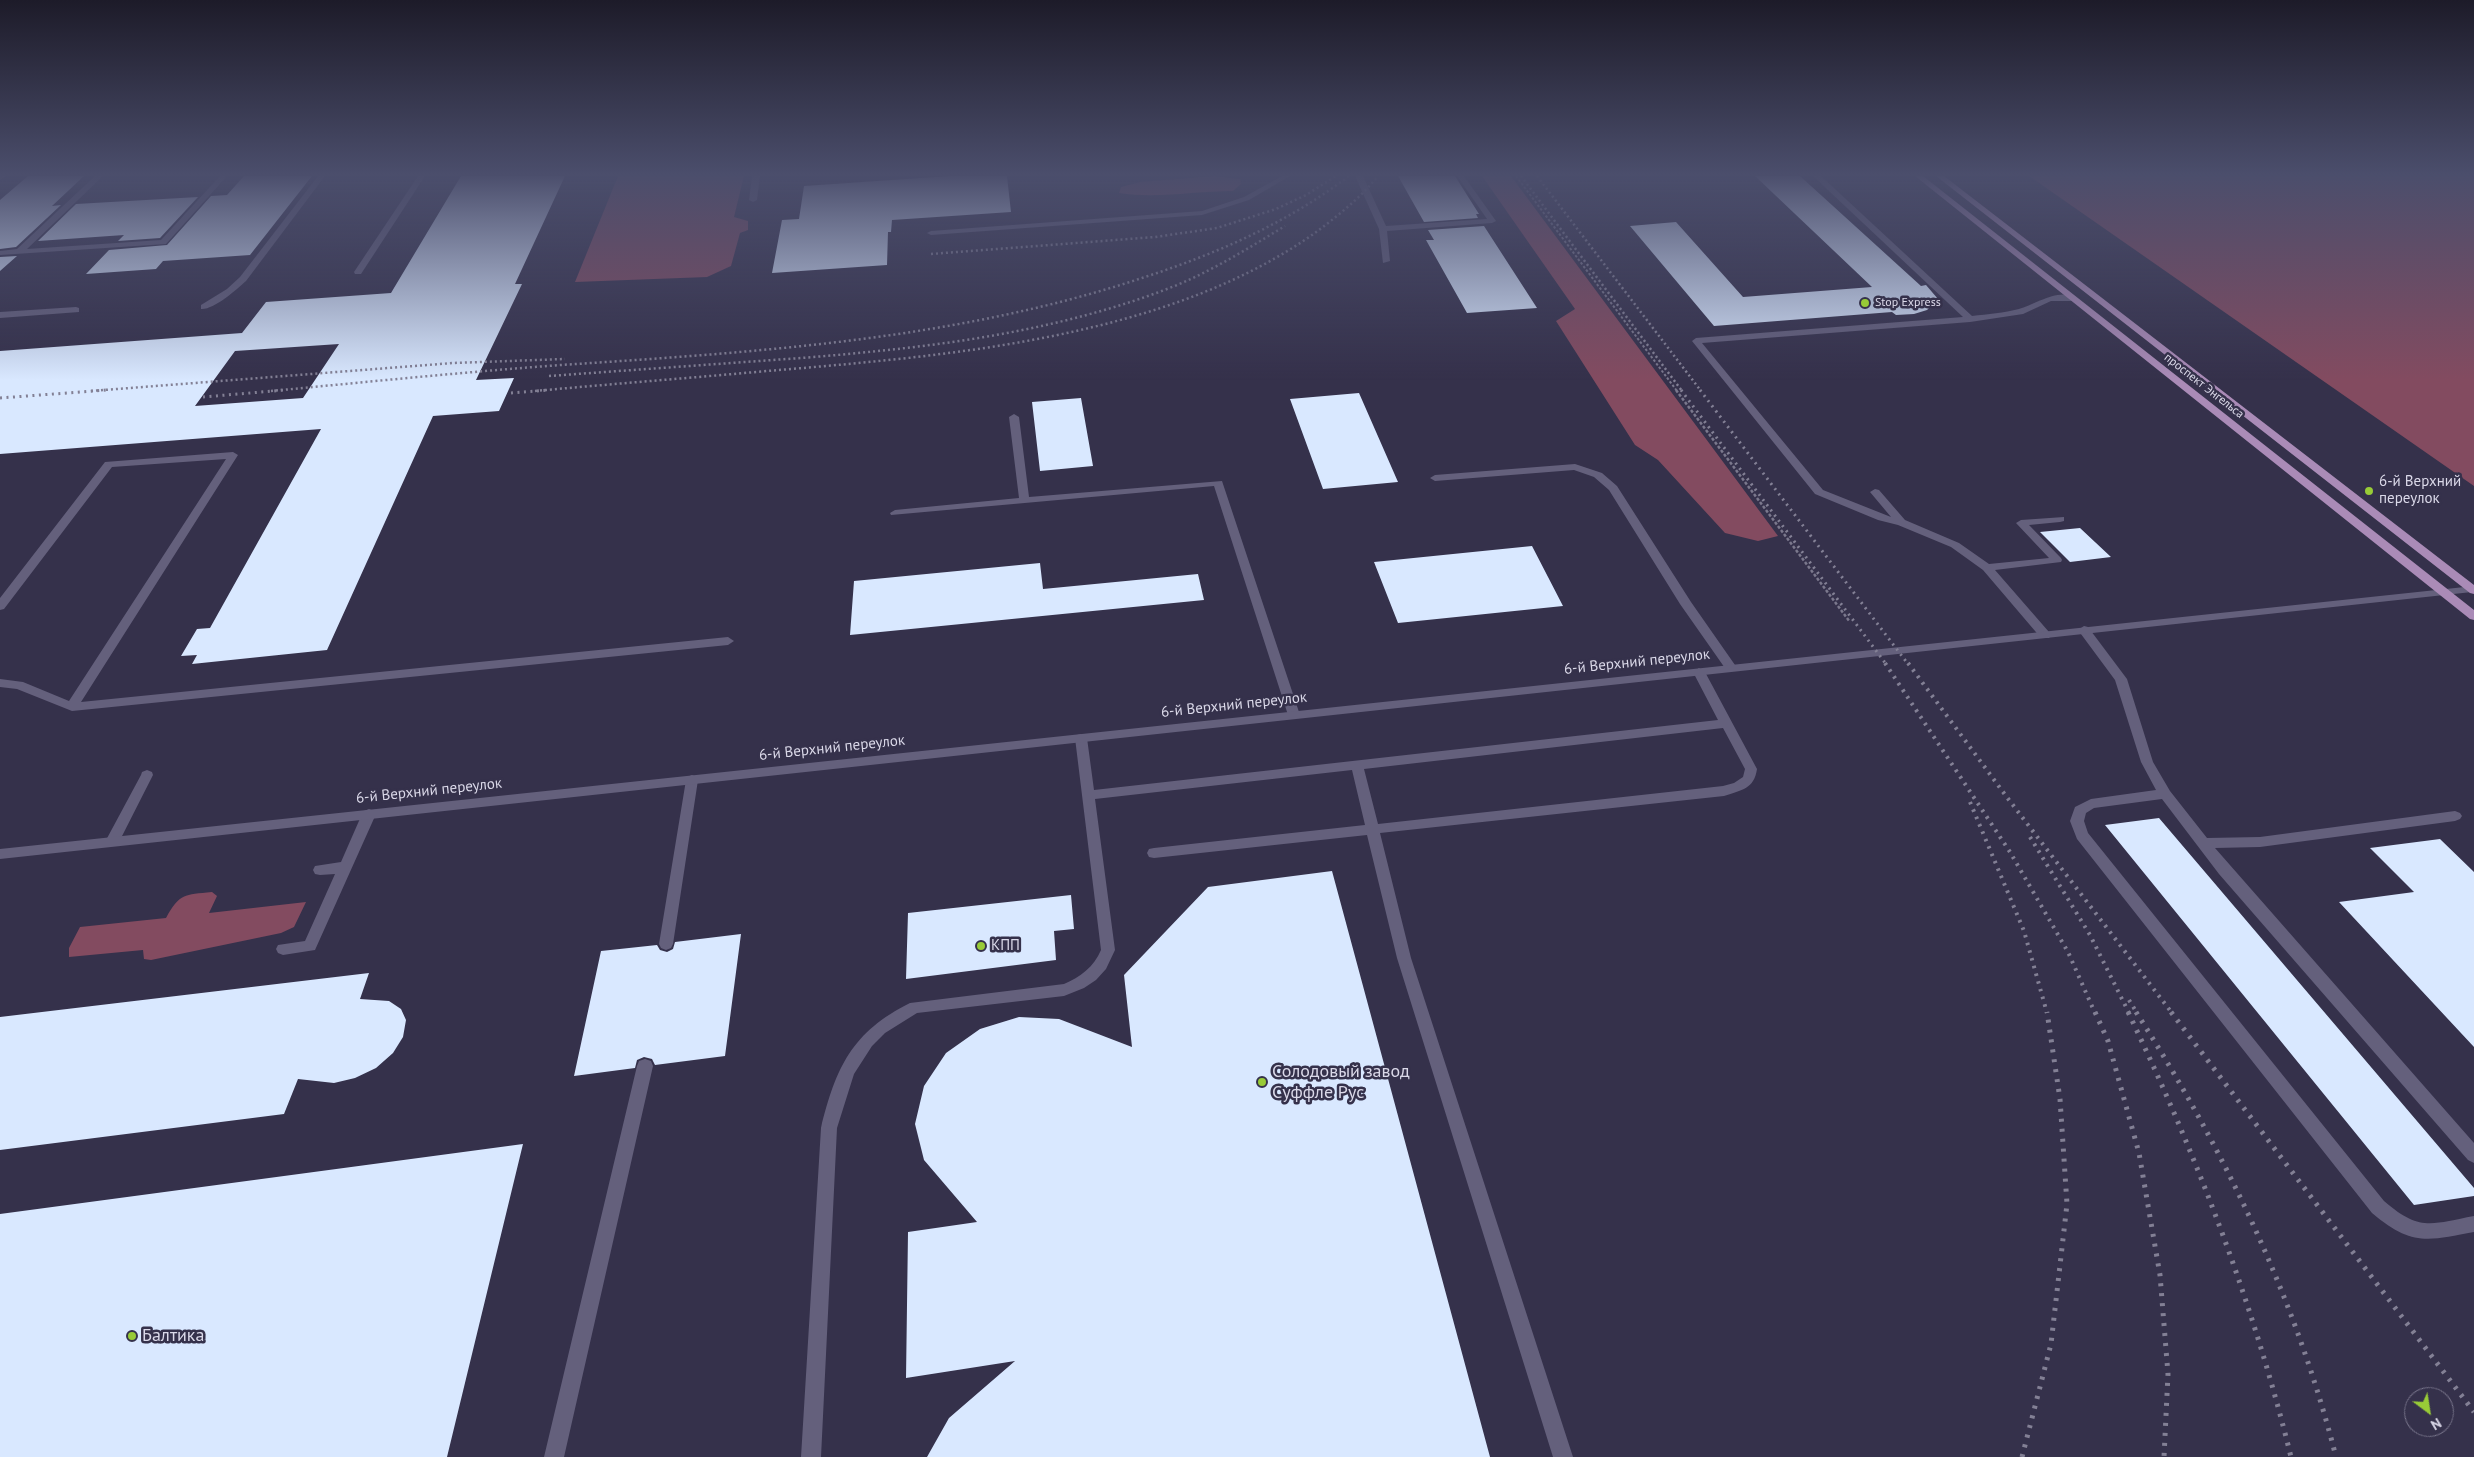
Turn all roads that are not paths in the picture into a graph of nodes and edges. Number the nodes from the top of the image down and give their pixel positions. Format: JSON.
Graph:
{"nodes":[{"id":1,"x":28,"y":244,"type":"edge"},
{"id":2,"x":134,"y":244,"type":"edge"},
{"id":3,"x":270,"y":244,"type":"edge"},
{"id":4,"x":377,"y":244,"type":"edge"},
{"id":5,"x":1384,"y":244,"type":"edge"},
{"id":6,"x":1889,"y":244,"type":"edge"},
{"id":7,"x":2003,"y":244,"type":"edge"},
{"id":8,"x":2027,"y":244,"type":"edge"},
{"id":9,"x":19,"y":252,"type":"junction"},
{"id":10,"x":0,"y":253,"type":"edge"},
{"id":11,"x":1386,"y":261,"type":"dead end"},
{"id":12,"x":358,"y":272,"type":"dead end"},
{"id":13,"x":2071,"y":298,"type":"junction"},
{"id":14,"x":204,"y":307,"type":"dead end"},
{"id":15,"x":76,"y":310,"type":"dead end"},
{"id":16,"x":0,"y":315,"type":"edge"},
{"id":17,"x":1970,"y":319,"type":"junction"},
{"id":18,"x":1014,"y":417,"type":"dead end"},
{"id":19,"x":1435,"y":478,"type":"dead end"},
{"id":20,"x":1875,"y":492,"type":"dead end"},
{"id":21,"x":1024,"y":501,"type":"junction"},
{"id":22,"x":895,"y":513,"type":"dead end"},
{"id":23,"x":2060,"y":519,"type":"dead end"},
{"id":24,"x":1901,"y":522,"type":"junction"},
{"id":25,"x":1987,"y":568,"type":"junction"},
{"id":26,"x":2473,"y":590,"type":"edge"},
{"id":27,"x":2443,"y":592,"type":"junction"},
{"id":28,"x":0,"y":606,"type":"edge"},
{"id":29,"x":2474,"y":616,"type":"edge"},
{"id":30,"x":2084,"y":630,"type":"junction"},
{"id":31,"x":2045,"y":635,"type":"junction"},
{"id":32,"x":728,"y":640,"type":"dead end"},
{"id":33,"x":1731,"y":668,"type":"junction"},
{"id":34,"x":1699,"y":672,"type":"junction"},
{"id":35,"x":0,"y":683,"type":"edge"},
{"id":36,"x":72,"y":707,"type":"junction"},
{"id":37,"x":1294,"y":715,"type":"junction"},
{"id":38,"x":1727,"y":723,"type":"junction"},
{"id":39,"x":1081,"y":738,"type":"junction"},
{"id":40,"x":1357,"y":766,"type":"junction"},
{"id":41,"x":146,"y":776,"type":"dead end"},
{"id":42,"x":692,"y":780,"type":"junction"},
{"id":43,"x":2165,"y":794,"type":"junction"},
{"id":44,"x":1090,"y":795,"type":"junction"},
{"id":45,"x":370,"y":814,"type":"junction"},
{"id":46,"x":2454,"y":816,"type":"dead end"},
{"id":47,"x":1371,"y":831,"type":"junction"},
{"id":48,"x":112,"y":842,"type":"junction"},
{"id":49,"x":2203,"y":843,"type":"junction"},
{"id":50,"x":1154,"y":853,"type":"dead end"},
{"id":51,"x":0,"y":854,"type":"edge"},
{"id":52,"x":346,"y":867,"type":"junction"},
{"id":53,"x":320,"y":870,"type":"dead end"},
{"id":54,"x":666,"y":944,"type":"dead end"},
{"id":55,"x":283,"y":950,"type":"dead end"},
{"id":56,"x":645,"y":1066,"type":"dead end"},
{"id":57,"x":2474,"y":1156,"type":"edge"},
{"id":58,"x":2474,"y":1224,"type":"edge"},
{"id":59,"x":554,"y":1457,"type":"edge"},
{"id":60,"x":811,"y":1457,"type":"edge"},
{"id":61,"x":1563,"y":1457,"type":"edge"}],
"edges":[{"from":1,"to":9,"type":"street"},
{"from":2,"to":9,"type":"street"},
{"from":3,"to":14,"type":"street"},
{"from":4,"to":12,"type":"street"},
{"from":5,"to":11,"type":"street"},
{"from":6,"to":17,"type":"street"},
{"from":7,"to":13,"type":"main road","name":"проспект Энгельса"},
{"from":8,"to":26,"type":"main road","name":"проспект Энгельса"},
{"from":9,"to":10,"type":"street"},
{"from":13,"to":17,"type":"street"},
{"from":13,"to":27,"type":"main road","name":"проспект Энгельса"},
{"from":15,"to":16,"type":"street"},
{"from":17,"to":24,"type":"street"},
{"from":18,"to":21,"type":"street"},
{"from":19,"to":33,"type":"street"},
{"from":20,"to":24,"type":"street"},
{"from":21,"to":22,"type":"street"},
{"from":21,"to":37,"type":"street"},
{"from":23,"to":25,"type":"street"},
{"from":24,"to":25,"type":"street"},
{"from":25,"to":31,"type":"street"},
{"from":26,"to":27,"type":"street","name":"6-й Верхний переулок"},
{"from":27,"to":29,"type":"main road","name":"проспект Энгельса"},
{"from":27,"to":30,"type":"street","name":"6-й Верхний переулок"},
{"from":28,"to":36,"type":"street"},
{"from":30,"to":31,"type":"street","name":"6-й Верхний переулок"},
{"from":30,"to":43,"type":"street"},
{"from":31,"to":33,"type":"street","name":"6-й Верхний переулок"},
{"from":32,"to":36,"type":"street"},
{"from":33,"to":34,"type":"street","name":"6-й Верхний переулок"},
{"from":34,"to":37,"type":"street","name":"6-й Верхний переулок"},
{"from":34,"to":38,"type":"street"},
{"from":35,"to":36,"type":"street"},
{"from":37,"to":39,"type":"street","name":"6-й Верхний переулок"},
{"from":38,"to":40,"type":"street"},
{"from":38,"to":47,"type":"street"},
{"from":39,"to":42,"type":"street","name":"6-й Верхний переулок"},
{"from":39,"to":44,"type":"street"},
{"from":40,"to":44,"type":"street"},
{"from":40,"to":47,"type":"street"},
{"from":41,"to":48,"type":"street"},
{"from":42,"to":45,"type":"street","name":"6-й Верхний переулок"},
{"from":42,"to":54,"type":"street"},
{"from":43,"to":49,"type":"street"},
{"from":43,"to":58,"type":"street"},
{"from":44,"to":60,"type":"street"},
{"from":45,"to":48,"type":"street","name":"6-й Верхний переулок"},
{"from":45,"to":52,"type":"street"},
{"from":46,"to":49,"type":"street"},
{"from":47,"to":50,"type":"street"},
{"from":47,"to":61,"type":"street"},
{"from":48,"to":51,"type":"street","name":"6-й Верхний переулок"},
{"from":49,"to":57,"type":"street"},
{"from":52,"to":53,"type":"street"},
{"from":52,"to":55,"type":"street"},
{"from":56,"to":59,"type":"street"}]}
